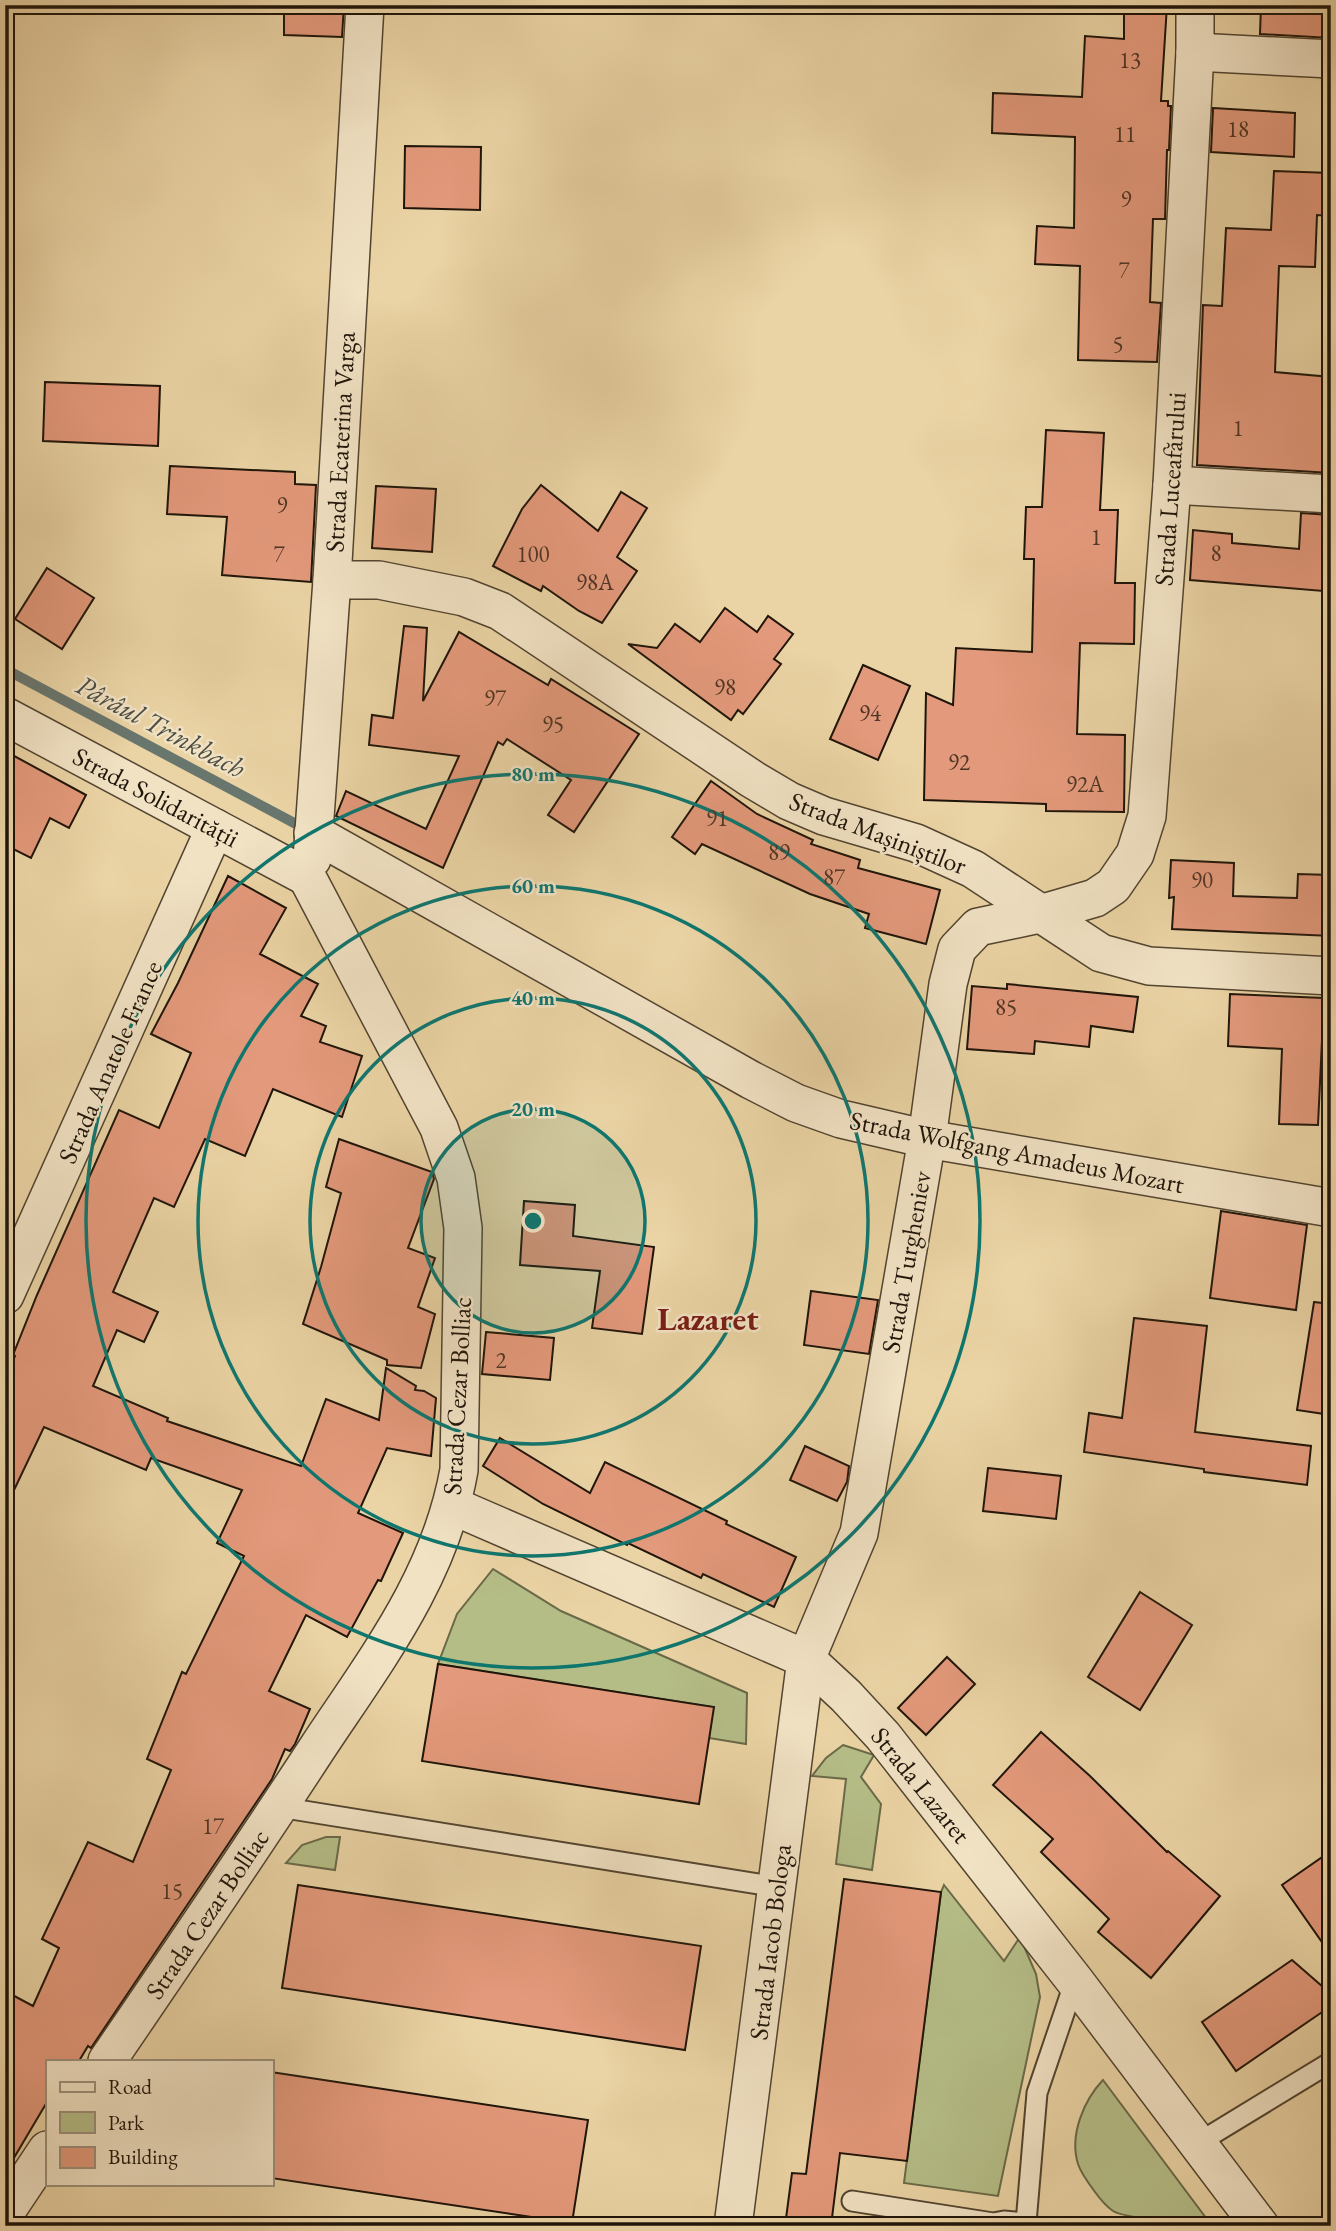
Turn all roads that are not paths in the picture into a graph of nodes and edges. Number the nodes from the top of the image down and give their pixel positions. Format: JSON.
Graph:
{"nodes":[{"id":1,"x":365,"y":5,"type":"edge"},
{"id":2,"x":1195,"y":5,"type":"edge"},
{"id":3,"x":1195,"y":52,"type":"junction"},
{"id":4,"x":1331,"y":59,"type":"edge"},
{"id":5,"x":1172,"y":485,"type":"junction"},
{"id":6,"x":1331,"y":494,"type":"edge"},
{"id":7,"x":332,"y":580,"type":"junction"},
{"id":8,"x":5,"y":716,"type":"edge"},
{"id":9,"x":215,"y":828,"type":"junction"},
{"id":10,"x":313,"y":834,"type":"junction"},
{"id":11,"x":307,"y":877,"type":"junction"},
{"id":12,"x":1040,"y":914,"type":"junction"},
{"id":13,"x":1331,"y":976,"type":"edge"},
{"id":14,"x":927,"y":1139,"type":"junction"},
{"id":15,"x":1331,"y":1208,"type":"edge"},
{"id":16,"x":5,"y":1295,"type":"edge"},
{"id":17,"x":453,"y":1506,"type":"junction"},
{"id":18,"x":806,"y":1659,"type":"junction"},
{"id":19,"x":279,"y":1807,"type":"junction"},
{"id":20,"x":777,"y":1887,"type":"junction"},
{"id":21,"x":1074,"y":1981,"type":"junction"},
{"id":22,"x":108,"y":2060,"type":"edge"},
{"id":23,"x":1331,"y":2062,"type":"edge"},
{"id":24,"x":1198,"y":2143,"type":"junction"},
{"id":25,"x":46,"y":2152,"type":"edge"},
{"id":26,"x":852,"y":2202,"type":"dead end"},
{"id":27,"x":5,"y":2213,"type":"edge"},
{"id":28,"x":993,"y":2225,"type":"edge"},
{"id":29,"x":733,"y":2226,"type":"edge"},
{"id":30,"x":1260,"y":2226,"type":"edge"}],
"edges":[{"from":1,"to":7,"type":"street","name":"Strada Ecaterina Varga"},
{"from":2,"to":3,"type":"street","name":"Strada Luceafărului"},
{"from":3,"to":4,"type":"street"},
{"from":3,"to":5,"type":"street","name":"Strada Luceafărului"},
{"from":5,"to":6,"type":"street"},
{"from":5,"to":12,"type":"street","name":"Strada Luceafărului"},
{"from":7,"to":10,"type":"street","name":"Strada Ecaterina Varga"},
{"from":7,"to":12,"type":"street","name":"Strada Mașiniștilor"},
{"from":8,"to":9,"type":"street","name":"Strada Solidarității"},
{"from":9,"to":11,"type":"street","name":"Strada Solidarității"},
{"from":9,"to":16,"type":"street","name":"Strada Anatole France"},
{"from":10,"to":11,"type":"street","name":"Strada Ecaterina Varga"},
{"from":10,"to":14,"type":"street","name":"Strada Wolfgang Amadeus Mozart"},
{"from":11,"to":17,"type":"street","name":"Strada Cezar Bolliac"},
{"from":12,"to":13,"type":"street","name":"Strada Mașiniștilor"},
{"from":12,"to":14,"type":"street","name":"Strada Turgheniev"},
{"from":14,"to":15,"type":"street","name":"Strada Wolfgang Amadeus Mozart"},
{"from":14,"to":18,"type":"street","name":"Strada Turgheniev"},
{"from":17,"to":18,"type":"street","name":"Strada Lazaret"},
{"from":17,"to":19,"type":"street","name":"Strada Cezar Bolliac"},
{"from":18,"to":20,"type":"street","name":"Strada Iacob Bologa"},
{"from":18,"to":21,"type":"street","name":"Strada Lazaret"},
{"from":19,"to":20,"type":"lane"},
{"from":19,"to":22,"type":"street","name":"Strada Cezar Bolliac"},
{"from":20,"to":29,"type":"street","name":"Strada Iacob Bologa"},
{"from":21,"to":24,"type":"street","name":"Strada Lazaret"},
{"from":21,"to":28,"type":"lane"},
{"from":23,"to":24,"type":"lane"},
{"from":24,"to":30,"type":"street","name":"Strada Lazaret"},
{"from":25,"to":27,"type":"street"},
{"from":26,"to":28,"type":"lane"}]}
